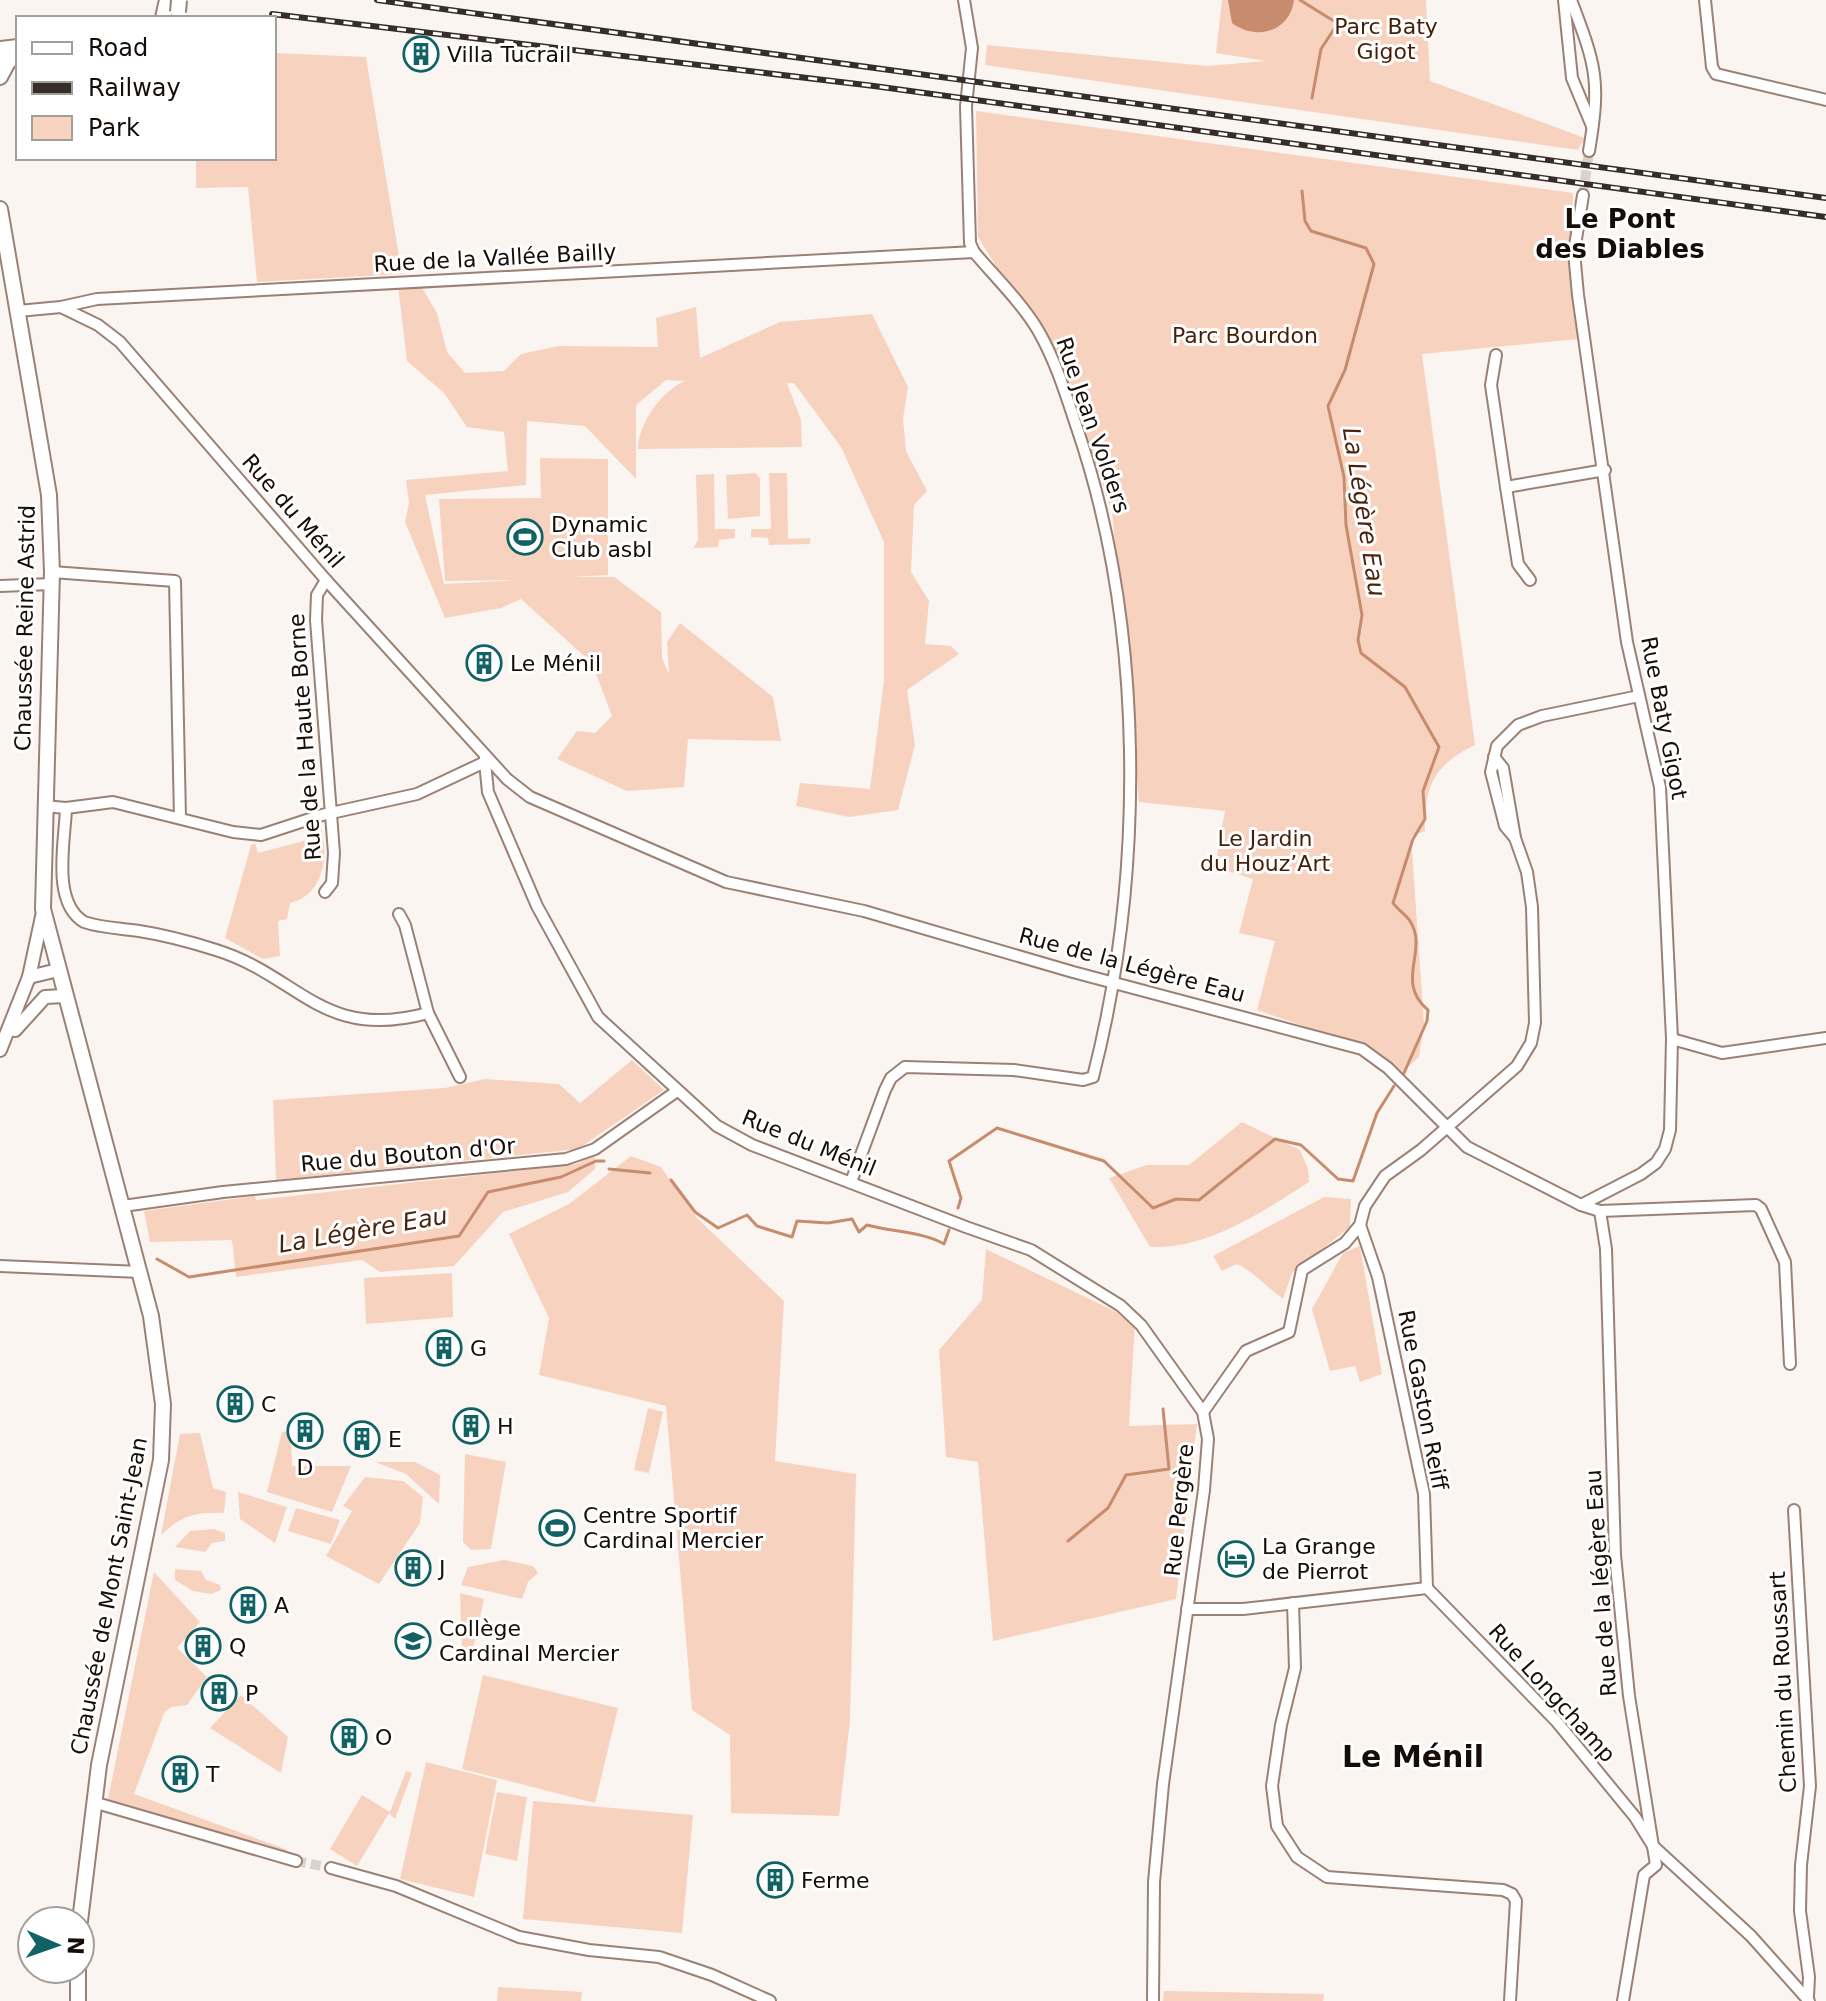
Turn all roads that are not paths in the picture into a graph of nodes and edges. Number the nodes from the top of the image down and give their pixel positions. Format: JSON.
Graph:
{"nodes":[{"id":1,"x":964,"y":0,"type":"edge"},
{"id":2,"x":1564,"y":0,"type":"edge"},
{"id":3,"x":1571,"y":0,"type":"edge"},
{"id":4,"x":1705,"y":0,"type":"edge"},
{"id":5,"x":6,"y":57,"type":"edge"},
{"id":6,"x":0,"y":77,"type":"edge"},
{"id":7,"x":1826,"y":100,"type":"edge"},
{"id":8,"x":1593,"y":128,"type":"junction"},
{"id":9,"x":1589,"y":151,"type":"tunnel mouth"},
{"id":10,"x":1583,"y":195,"type":"tunnel mouth"},
{"id":11,"x":0,"y":209,"type":"edge"},
{"id":12,"x":974,"y":252,"type":"junction"},
{"id":13,"x":61,"y":307,"type":"junction"},
{"id":14,"x":18,"y":311,"type":"junction"},
{"id":15,"x":1496,"y":355,"type":"dead end"},
{"id":16,"x":1605,"y":470,"type":"junction"},
{"id":17,"x":1506,"y":487,"type":"junction"},
{"id":18,"x":52,"y":578,"type":"junction"},
{"id":19,"x":326,"y":580,"type":"junction"},
{"id":20,"x":1530,"y":580,"type":"dead end"},
{"id":21,"x":0,"y":586,"type":"edge"},
{"id":22,"x":1639,"y":696,"type":"junction"},
{"id":23,"x":485,"y":759,"type":"junction"},
{"id":24,"x":44,"y":806,"type":"junction"},
{"id":25,"x":66,"y":808,"type":"junction"},
{"id":26,"x":330,"y":814,"type":"junction"},
{"id":27,"x":180,"y":818,"type":"junction"},
{"id":28,"x":325,"y":892,"type":"dead end"},
{"id":29,"x":43,"y":909,"type":"junction"},
{"id":30,"x":399,"y":914,"type":"dead end"},
{"id":31,"x":58,"y":970,"type":"junction"},
{"id":32,"x":29,"y":977,"type":"junction"},
{"id":33,"x":1115,"y":982,"type":"junction"},
{"id":34,"x":65,"y":996,"type":"junction"},
{"id":35,"x":428,"y":1013,"type":"junction"},
{"id":36,"x":1826,"y":1038,"type":"edge"},
{"id":37,"x":1672,"y":1039,"type":"junction"},
{"id":38,"x":0,"y":1051,"type":"edge"},
{"id":39,"x":460,"y":1077,"type":"dead end"},
{"id":40,"x":677,"y":1091,"type":"junction"},
{"id":41,"x":1445,"y":1128,"type":"junction"},
{"id":42,"x":851,"y":1182,"type":"junction"},
{"id":43,"x":1581,"y":1205,"type":"junction"},
{"id":44,"x":123,"y":1206,"type":"junction"},
{"id":45,"x":1600,"y":1211,"type":"junction"},
{"id":46,"x":1360,"y":1225,"type":"junction"},
{"id":47,"x":0,"y":1266,"type":"edge"},
{"id":48,"x":140,"y":1272,"type":"junction"},
{"id":49,"x":1790,"y":1364,"type":"dead end"},
{"id":50,"x":1203,"y":1412,"type":"junction"},
{"id":51,"x":1794,"y":1510,"type":"dead end"},
{"id":52,"x":1427,"y":1588,"type":"junction"},
{"id":53,"x":1293,"y":1603,"type":"junction"},
{"id":54,"x":1187,"y":1609,"type":"junction"},
{"id":55,"x":93,"y":1802,"type":"junction"},
{"id":56,"x":1653,"y":1846,"type":"junction"},
{"id":57,"x":296,"y":1861,"type":"tunnel mouth"},
{"id":58,"x":331,"y":1868,"type":"tunnel mouth"},
{"id":59,"x":82,"y":1905,"type":"edge"},
{"id":60,"x":1808,"y":1999,"type":"edge"},
{"id":61,"x":770,"y":2001,"type":"edge"},
{"id":62,"x":1153,"y":2001,"type":"edge"},
{"id":63,"x":1510,"y":2001,"type":"edge"},
{"id":64,"x":1623,"y":2001,"type":"edge"}],
"edges":[{"from":1,"to":12,"type":"street"},
{"from":2,"to":8,"type":"street"},
{"from":3,"to":8,"type":"street"},
{"from":4,"to":7,"type":"street"},
{"from":5,"to":6,"type":"main road"},
{"from":8,"to":9,"type":"street"},
{"from":10,"to":16,"type":"street","name":"Rue Baty Gigot"},
{"from":11,"to":14,"type":"main road","name":"Chaussée Reine Astrid"},
{"from":12,"to":13,"type":"street","name":"Rue de la Vallée Bailly"},
{"from":12,"to":33,"type":"street","name":"Rue Jean Volders"},
{"from":13,"to":14,"type":"street","name":"Rue de la Vallée Bailly"},
{"from":13,"to":19,"type":"street","name":"Rue du Ménil"},
{"from":14,"to":18,"type":"main road","name":"Chaussée Reine Astrid"},
{"from":15,"to":17,"type":"street"},
{"from":16,"to":17,"type":"street"},
{"from":16,"to":22,"type":"street","name":"Rue Baty Gigot"},
{"from":17,"to":20,"type":"street"},
{"from":18,"to":21,"type":"street"},
{"from":18,"to":24,"type":"main road","name":"Chaussée Reine Astrid"},
{"from":18,"to":27,"type":"street"},
{"from":19,"to":23,"type":"street","name":"Rue du Ménil"},
{"from":19,"to":26,"type":"street","name":"Rue de la Haute Borne"},
{"from":22,"to":37,"type":"street","name":"Rue Baty Gigot"},
{"from":22,"to":41,"type":"street"},
{"from":23,"to":26,"type":"street"},
{"from":23,"to":33,"type":"street","name":"Rue de la Légère Eau"},
{"from":23,"to":40,"type":"street","name":"Rue du Ménil"},
{"from":24,"to":25,"type":"street"},
{"from":24,"to":29,"type":"main road","name":"Chaussée Reine Astrid"},
{"from":25,"to":27,"type":"street"},
{"from":25,"to":35,"type":"street"},
{"from":26,"to":27,"type":"street"},
{"from":26,"to":28,"type":"street","name":"Rue de la Haute Borne"},
{"from":29,"to":31,"type":"main road","name":"Chaussée de Mont Saint-Jean"},
{"from":29,"to":32,"type":"street"},
{"from":30,"to":35,"type":"street"},
{"from":31,"to":32,"type":"street"},
{"from":31,"to":34,"type":"main road","name":"Chaussée de Mont Saint-Jean"},
{"from":32,"to":38,"type":"street"},
{"from":33,"to":41,"type":"street","name":"Rue de la Légère Eau"},
{"from":33,"to":42,"type":"street","name":"Rue Jean Volders"},
{"from":34,"to":38,"type":"street"},
{"from":34,"to":44,"type":"main road","name":"Chaussée de Mont Saint-Jean"},
{"from":35,"to":39,"type":"street"},
{"from":36,"to":37,"type":"street"},
{"from":37,"to":43,"type":"street","name":"Rue Baty Gigot"},
{"from":40,"to":42,"type":"street","name":"Rue du Ménil"},
{"from":40,"to":44,"type":"street","name":"Rue du Bouton d'Or"},
{"from":41,"to":43,"type":"street","name":"Rue de la Légère Eau"},
{"from":41,"to":46,"type":"street"},
{"from":42,"to":50,"type":"street","name":"Rue du Ménil"},
{"from":43,"to":45,"type":"street","name":"Rue de la Légère Eau"},
{"from":44,"to":48,"type":"main road","name":"Chaussée de Mont Saint-Jean"},
{"from":45,"to":49,"type":"street"},
{"from":45,"to":56,"type":"street","name":"Rue de la légère Eau"},
{"from":46,"to":50,"type":"street"},
{"from":46,"to":52,"type":"street","name":"Rue Gaston Reiff"},
{"from":47,"to":48,"type":"street"},
{"from":48,"to":55,"type":"main road","name":"Chaussée de Mont Saint-Jean"},
{"from":50,"to":54,"type":"street","name":"Rue Pergère"},
{"from":51,"to":60,"type":"street","name":"Chemin du Roussart"},
{"from":52,"to":53,"type":"street"},
{"from":52,"to":56,"type":"street","name":"Rue Longchamp"},
{"from":53,"to":54,"type":"street"},
{"from":53,"to":63,"type":"street"},
{"from":54,"to":62,"type":"street","name":"Rue Pergère"},
{"from":55,"to":57,"type":"street"},
{"from":55,"to":59,"type":"main road","name":"Chaussée de Mont Saint-Jean"},
{"from":56,"to":60,"type":"street","name":"Rue Longchamp"},
{"from":56,"to":64,"type":"street"},
{"from":58,"to":61,"type":"street"}]}
